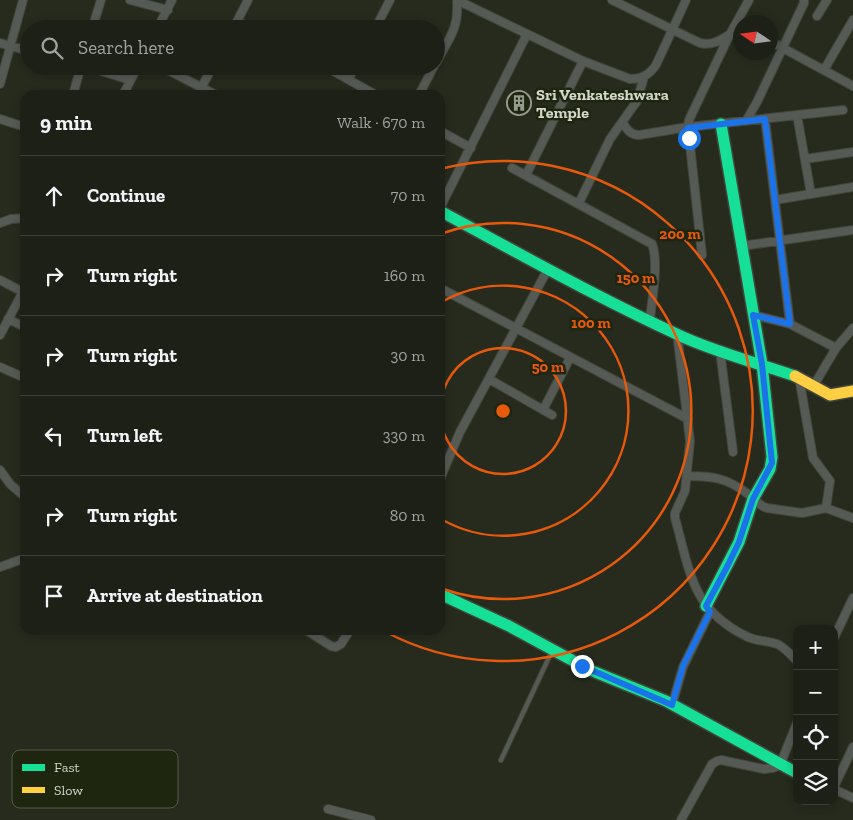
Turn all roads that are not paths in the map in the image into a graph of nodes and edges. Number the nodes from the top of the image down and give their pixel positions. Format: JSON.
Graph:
{"nodes":[{"id":1,"x":23,"y":0,"type":"edge"},
{"id":2,"x":101,"y":0,"type":"edge"},
{"id":3,"x":172,"y":0,"type":"edge"},
{"id":4,"x":248,"y":0,"type":"edge"},
{"id":5,"x":390,"y":0,"type":"edge"},
{"id":6,"x":612,"y":0,"type":"edge"},
{"id":7,"x":686,"y":0,"type":"edge"},
{"id":8,"x":749,"y":0,"type":"edge"},
{"id":9,"x":804,"y":0,"type":"edge"},
{"id":10,"x":827,"y":0,"type":"edge"},
{"id":11,"x":135,"y":1,"type":"edge"},
{"id":12,"x":460,"y":1,"type":"edge"},
{"id":13,"x":168,"y":10,"type":"junction"},
{"id":14,"x":817,"y":16,"type":"dead end"},
{"id":15,"x":95,"y":20,"type":"edge"},
{"id":16,"x":162,"y":20,"type":"edge"},
{"id":17,"x":238,"y":20,"type":"edge"},
{"id":18,"x":380,"y":20,"type":"edge"},
{"id":19,"x":853,"y":20,"type":"edge"},
{"id":20,"x":672,"y":30,"type":"junction"},
{"id":21,"x":526,"y":34,"type":"junction"},
{"id":22,"x":733,"y":34,"type":"edge"},
{"id":23,"x":729,"y":36,"type":"junction"},
{"id":24,"x":0,"y":42,"type":"edge"},
{"id":25,"x":11,"y":46,"type":"junction"},
{"id":26,"x":778,"y":46,"type":"edge"},
{"id":27,"x":445,"y":47,"type":"edge"},
{"id":28,"x":20,"y":48,"type":"edge"},
{"id":29,"x":782,"y":48,"type":"junction"},
{"id":30,"x":583,"y":61,"type":"junction"},
{"id":31,"x":824,"y":70,"type":"junction"},
{"id":32,"x":80,"y":75,"type":"edge"},
{"id":33,"x":113,"y":75,"type":"edge"},
{"id":34,"x":133,"y":75,"type":"edge"},
{"id":35,"x":177,"y":75,"type":"edge"},
{"id":36,"x":208,"y":75,"type":"edge"},
{"id":37,"x":341,"y":75,"type":"edge"},
{"id":38,"x":350,"y":75,"type":"edge"},
{"id":39,"x":429,"y":75,"type":"edge"},
{"id":40,"x":644,"y":77,"type":"junction"},
{"id":41,"x":348,"y":79,"type":"junction"},
{"id":42,"x":130,"y":80,"type":"junction"},
{"id":43,"x":0,"y":84,"type":"edge"},
{"id":44,"x":853,"y":85,"type":"edge"},
{"id":45,"x":201,"y":88,"type":"junction"},
{"id":46,"x":74,"y":90,"type":"edge"},
{"id":47,"x":125,"y":90,"type":"edge"},
{"id":48,"x":205,"y":90,"type":"edge"},
{"id":49,"x":367,"y":90,"type":"edge"},
{"id":50,"x":422,"y":90,"type":"edge"},
{"id":51,"x":843,"y":110,"type":"dead end"},
{"id":52,"x":797,"y":115,"type":"junction"},
{"id":53,"x":0,"y":119,"type":"edge"},
{"id":54,"x":765,"y":119,"type":"junction"},
{"id":55,"x":746,"y":121,"type":"junction"},
{"id":56,"x":622,"y":122,"type":"junction"},
{"id":57,"x":721,"y":124,"type":"junction"},
{"id":58,"x":20,"y":125,"type":"edge"},
{"id":59,"x":688,"y":128,"type":"junction"},
{"id":60,"x":445,"y":134,"type":"edge"},
{"id":61,"x":471,"y":148,"type":"junction"},
{"id":62,"x":853,"y":152,"type":"edge"},
{"id":63,"x":805,"y":159,"type":"junction"},
{"id":64,"x":512,"y":168,"type":"dead end"},
{"id":65,"x":526,"y":175,"type":"junction"},
{"id":66,"x":853,"y":187,"type":"edge"},
{"id":67,"x":811,"y":194,"type":"junction"},
{"id":68,"x":445,"y":200,"type":"edge"},
{"id":69,"x":775,"y":200,"type":"junction"},
{"id":70,"x":579,"y":203,"type":"junction"},
{"id":71,"x":445,"y":213,"type":"edge"},
{"id":72,"x":20,"y":218,"type":"edge"},
{"id":73,"x":0,"y":223,"type":"edge"},
{"id":74,"x":853,"y":230,"type":"edge"},
{"id":75,"x":780,"y":240,"type":"junction"},
{"id":76,"x":742,"y":246,"type":"junction"},
{"id":77,"x":702,"y":256,"type":"dead end"},
{"id":78,"x":548,"y":268,"type":"junction"},
{"id":79,"x":0,"y":280,"type":"edge"},
{"id":80,"x":20,"y":288,"type":"edge"},
{"id":81,"x":445,"y":291,"type":"edge"},
{"id":82,"x":20,"y":296,"type":"edge"},
{"id":83,"x":753,"y":315,"type":"junction"},
{"id":84,"x":650,"y":319,"type":"junction"},
{"id":85,"x":4,"y":321,"type":"edge"},
{"id":86,"x":790,"y":324,"type":"junction"},
{"id":87,"x":20,"y":325,"type":"edge"},
{"id":88,"x":853,"y":328,"type":"edge"},
{"id":89,"x":516,"y":329,"type":"junction"},
{"id":90,"x":677,"y":333,"type":"junction"},
{"id":91,"x":0,"y":335,"type":"edge"},
{"id":92,"x":836,"y":348,"type":"junction"},
{"id":93,"x":720,"y":351,"type":"junction"},
{"id":94,"x":570,"y":358,"type":"junction"},
{"id":95,"x":762,"y":364,"type":"junction"},
{"id":96,"x":0,"y":367,"type":"edge"},
{"id":97,"x":20,"y":376,"type":"edge"},
{"id":98,"x":799,"y":377,"type":"junction"},
{"id":99,"x":489,"y":379,"type":"junction"},
{"id":100,"x":814,"y":385,"type":"junction"},
{"id":101,"x":853,"y":391,"type":"edge"},
{"id":102,"x":543,"y":410,"type":"junction"},
{"id":103,"x":552,"y":415,"type":"dead end"},
{"id":104,"x":688,"y":419,"type":"junction"},
{"id":105,"x":733,"y":452,"type":"dead end"},
{"id":106,"x":445,"y":467,"type":"edge"},
{"id":107,"x":0,"y":470,"type":"edge"},
{"id":108,"x":687,"y":476,"type":"junction"},
{"id":109,"x":20,"y":493,"type":"edge"},
{"id":110,"x":753,"y":499,"type":"junction"},
{"id":111,"x":826,"y":508,"type":"junction"},
{"id":112,"x":853,"y":518,"type":"edge"},
{"id":113,"x":20,"y":560,"type":"edge"},
{"id":114,"x":0,"y":567,"type":"edge"},
{"id":115,"x":445,"y":596,"type":"edge"},
{"id":116,"x":853,"y":598,"type":"edge"},
{"id":117,"x":708,"y":609,"type":"junction"},
{"id":118,"x":838,"y":630,"type":"edge"},
{"id":119,"x":314,"y":635,"type":"edge"},
{"id":120,"x":347,"y":635,"type":"edge"},
{"id":121,"x":553,"y":650,"type":"junction"},
{"id":122,"x":793,"y":656,"type":"edge"},
{"id":123,"x":672,"y":705,"type":"junction"},
{"id":124,"x":793,"y":733,"type":"edge"},
{"id":125,"x":853,"y":747,"type":"edge"},
{"id":126,"x":501,"y":760,"type":"dead end"},
{"id":127,"x":780,"y":765,"type":"junction"},
{"id":128,"x":793,"y":771,"type":"edge"},
{"id":129,"x":838,"y":779,"type":"edge"},
{"id":130,"x":838,"y":790,"type":"edge"},
{"id":131,"x":853,"y":798,"type":"edge"},
{"id":132,"x":328,"y":809,"type":"dead end"},
{"id":133,"x":371,"y":820,"type":"edge"},
{"id":134,"x":681,"y":820,"type":"edge"}],
"edges":[{"from":1,"to":25,"type":"street"},
{"from":2,"to":15,"type":"street"},
{"from":3,"to":13,"type":"street"},
{"from":4,"to":17,"type":"street"},
{"from":5,"to":18,"type":"street"},
{"from":6,"to":20,"type":"street"},
{"from":7,"to":20,"type":"street"},
{"from":8,"to":23,"type":"street"},
{"from":9,"to":29,"type":"street"},
{"from":10,"to":14,"type":"street"},
{"from":11,"to":13,"type":"street"},
{"from":12,"to":21,"type":"street"},
{"from":12,"to":27,"type":"street"},
{"from":13,"to":16,"type":"street"},
{"from":19,"to":31,"type":"street"},
{"from":20,"to":23,"type":"street"},
{"from":20,"to":40,"type":"street"},
{"from":21,"to":30,"type":"street"},
{"from":21,"to":61,"type":"street"},
{"from":22,"to":23,"type":"street"},
{"from":23,"to":59,"type":"street"},
{"from":24,"to":25,"type":"street"},
{"from":25,"to":28,"type":"street"},
{"from":25,"to":43,"type":"street"},
{"from":26,"to":29,"type":"street"},
{"from":29,"to":31,"type":"street"},
{"from":29,"to":55,"type":"street"},
{"from":30,"to":40,"type":"street"},
{"from":30,"to":65,"type":"street"},
{"from":31,"to":44,"type":"street"},
{"from":32,"to":46,"type":"street"},
{"from":33,"to":42,"type":"street"},
{"from":34,"to":42,"type":"street"},
{"from":35,"to":45,"type":"street"},
{"from":36,"to":45,"type":"street"},
{"from":37,"to":41,"type":"street"},
{"from":38,"to":41,"type":"street"},
{"from":39,"to":50,"type":"street"},
{"from":40,"to":56,"type":"street"},
{"from":41,"to":49,"type":"street"},
{"from":42,"to":47,"type":"street"},
{"from":45,"to":48,"type":"street"},
{"from":51,"to":52,"type":"street"},
{"from":52,"to":54,"type":"street"},
{"from":52,"to":63,"type":"street"},
{"from":53,"to":58,"type":"street"},
{"from":54,"to":55,"type":"street"},
{"from":54,"to":69,"type":"street"},
{"from":55,"to":57,"type":"street"},
{"from":56,"to":59,"type":"street"},
{"from":56,"to":70,"type":"street"},
{"from":57,"to":59,"type":"street"},
{"from":57,"to":76,"type":"street"},
{"from":59,"to":77,"type":"street"},
{"from":60,"to":61,"type":"street"},
{"from":61,"to":68,"type":"street"},
{"from":62,"to":63,"type":"street"},
{"from":63,"to":67,"type":"street"},
{"from":64,"to":65,"type":"street"},
{"from":65,"to":70,"type":"street"},
{"from":66,"to":67,"type":"street"},
{"from":67,"to":69,"type":"street"},
{"from":69,"to":75,"type":"street"},
{"from":70,"to":84,"type":"street"},
{"from":71,"to":78,"type":"street"},
{"from":72,"to":73,"type":"street"},
{"from":74,"to":75,"type":"street"},
{"from":75,"to":76,"type":"street"},
{"from":75,"to":86,"type":"street"},
{"from":76,"to":83,"type":"street"},
{"from":78,"to":84,"type":"street"},
{"from":78,"to":89,"type":"street"},
{"from":79,"to":80,"type":"street"},
{"from":81,"to":89,"type":"street"},
{"from":82,"to":85,"type":"street"},
{"from":83,"to":86,"type":"street"},
{"from":83,"to":95,"type":"street"},
{"from":84,"to":90,"type":"street"},
{"from":85,"to":87,"type":"street"},
{"from":85,"to":91,"type":"street"},
{"from":86,"to":92,"type":"street"},
{"from":88,"to":92,"type":"street"},
{"from":89,"to":94,"type":"street"},
{"from":89,"to":99,"type":"street"},
{"from":90,"to":93,"type":"street"},
{"from":90,"to":104,"type":"street"},
{"from":92,"to":100,"type":"street"},
{"from":93,"to":95,"type":"street"},
{"from":93,"to":105,"type":"street"},
{"from":94,"to":102,"type":"street"},
{"from":94,"to":104,"type":"street"},
{"from":95,"to":98,"type":"street"},
{"from":95,"to":110,"type":"street"},
{"from":96,"to":97,"type":"street"},
{"from":98,"to":100,"type":"street"},
{"from":98,"to":111,"type":"street"},
{"from":99,"to":102,"type":"street"},
{"from":99,"to":106,"type":"street"},
{"from":100,"to":101,"type":"street"},
{"from":102,"to":103,"type":"street"},
{"from":104,"to":108,"type":"street"},
{"from":107,"to":109,"type":"street"},
{"from":108,"to":110,"type":"street"},
{"from":108,"to":117,"type":"street"},
{"from":110,"to":111,"type":"street"},
{"from":110,"to":117,"type":"street"},
{"from":111,"to":112,"type":"street"},
{"from":113,"to":114,"type":"street"},
{"from":115,"to":121,"type":"street"},
{"from":116,"to":118,"type":"street"},
{"from":117,"to":122,"type":"street"},
{"from":117,"to":123,"type":"street"},
{"from":119,"to":120,"type":"street"},
{"from":121,"to":123,"type":"street"},
{"from":121,"to":126,"type":"lane"},
{"from":123,"to":127,"type":"street"},
{"from":124,"to":127,"type":"street"},
{"from":125,"to":129,"type":"street"},
{"from":127,"to":128,"type":"street"},
{"from":127,"to":134,"type":"street"},
{"from":130,"to":131,"type":"street"},
{"from":132,"to":133,"type":"street"}]}
